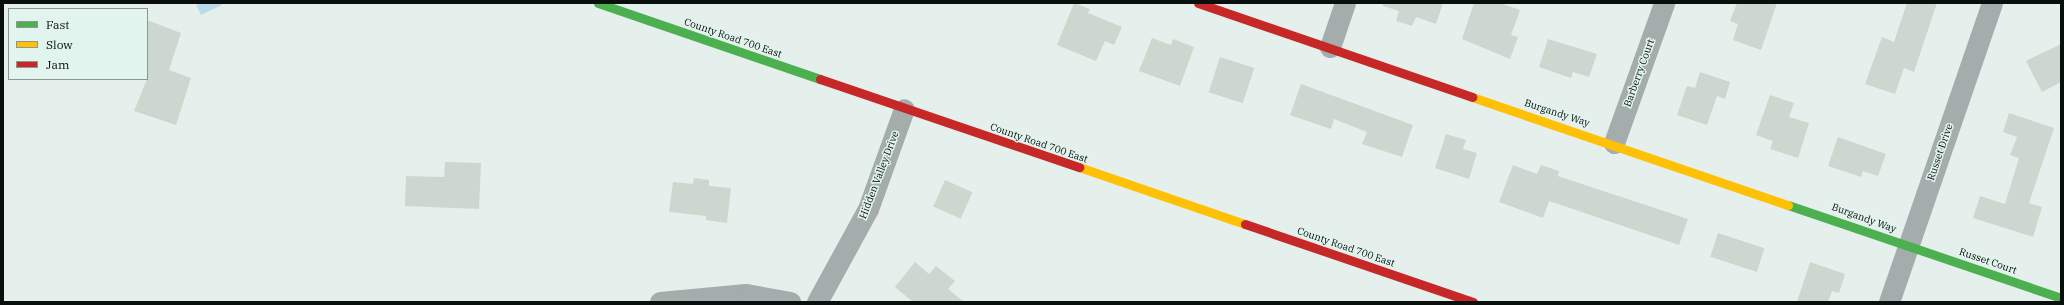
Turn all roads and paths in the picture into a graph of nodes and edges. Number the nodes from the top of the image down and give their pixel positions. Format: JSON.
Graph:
{"nodes":[{"id":1,"x":598,"y":3,"type":"edge"},
{"id":2,"x":1198,"y":3,"type":"edge"},
{"id":3,"x":1345,"y":3,"type":"edge"},
{"id":4,"x":1664,"y":3,"type":"edge"},
{"id":5,"x":1992,"y":3,"type":"edge"},
{"id":6,"x":1330,"y":47,"type":"junction"},
{"id":7,"x":904,"y":109,"type":"junction"},
{"id":8,"x":1614,"y":144,"type":"junction"},
{"id":9,"x":1908,"y":246,"type":"junction"},
{"id":10,"x":2061,"y":298,"type":"edge"},
{"id":11,"x":660,"y":302,"type":"edge"},
{"id":12,"x":790,"y":302,"type":"edge"},
{"id":13,"x":817,"y":302,"type":"edge"},
{"id":14,"x":1473,"y":302,"type":"edge"},
{"id":15,"x":1889,"y":302,"type":"edge"}],
"edges":[{"from":1,"to":7,"type":"main road","name":"County Road 700 East"},
{"from":2,"to":6,"type":"main road","name":"Burgandy Way"},
{"from":3,"to":6,"type":"street"},
{"from":4,"to":8,"type":"street","name":"Barberry Court"},
{"from":5,"to":9,"type":"street","name":"Russet Drive"},
{"from":6,"to":8,"type":"main road","name":"Burgandy Way"},
{"from":7,"to":13,"type":"street","name":"Hidden Valley Drive"},
{"from":7,"to":14,"type":"main road","name":"County Road 700 East"},
{"from":8,"to":9,"type":"main road","name":"Burgandy Way"},
{"from":9,"to":10,"type":"main road","name":"Russet Court"},
{"from":9,"to":15,"type":"street","name":"Russet Drive"},
{"from":11,"to":12,"type":"street"}]}
